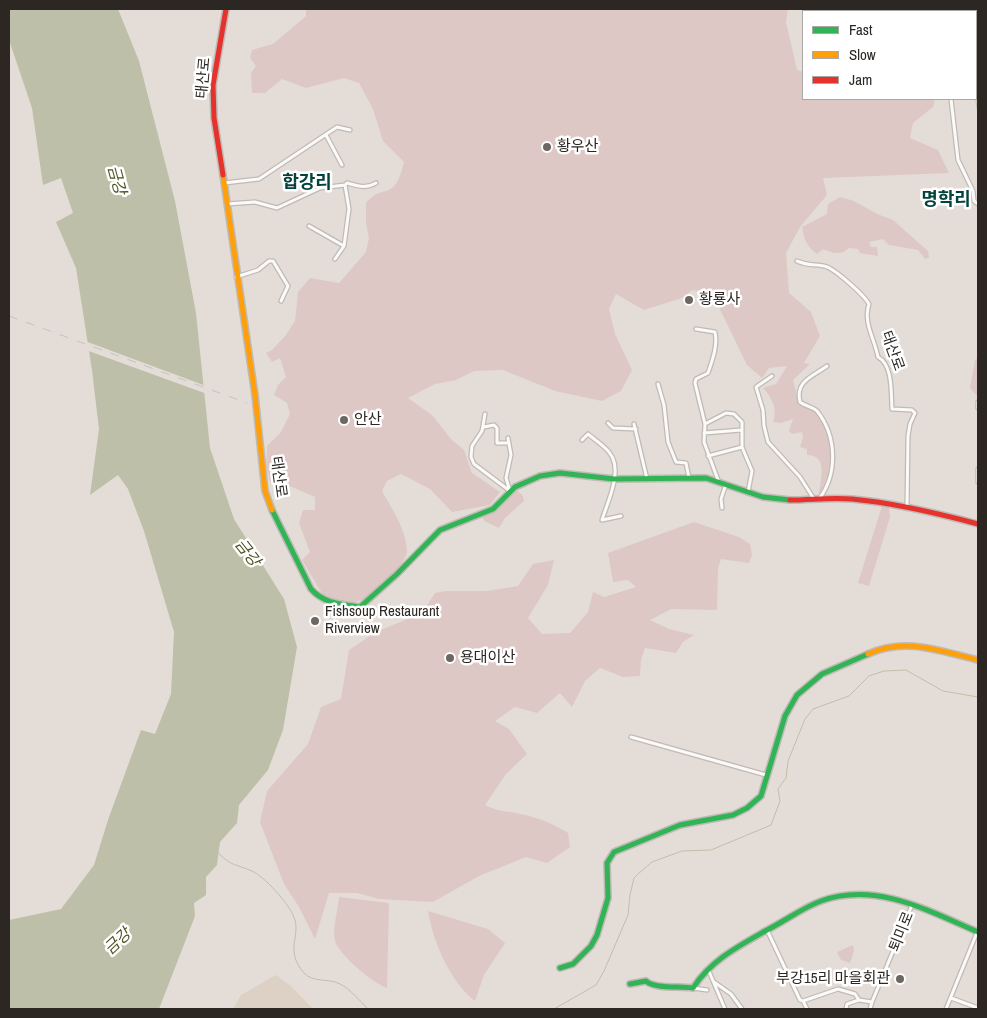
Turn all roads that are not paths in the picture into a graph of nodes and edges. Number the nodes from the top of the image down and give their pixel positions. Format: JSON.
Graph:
{"nodes":[{"id":1,"x":226,"y":9,"type":"edge"},
{"id":2,"x":951,"y":100,"type":"edge"},
{"id":3,"x":350,"y":130,"type":"dead end"},
{"id":4,"x":326,"y":135,"type":"junction"},
{"id":5,"x":342,"y":165,"type":"dead end"},
{"id":6,"x":224,"y":182,"type":"junction"},
{"id":7,"x":376,"y":183,"type":"dead end"},
{"id":8,"x":345,"y":186,"type":"junction"},
{"id":9,"x":227,"y":204,"type":"junction"},
{"id":10,"x":978,"y":204,"type":"edge"},
{"id":11,"x":309,"y":226,"type":"dead end"},
{"id":12,"x":344,"y":246,"type":"junction"},
{"id":13,"x":335,"y":260,"type":"dead end"},
{"id":14,"x":797,"y":261,"type":"dead end"},
{"id":15,"x":236,"y":277,"type":"junction"},
{"id":16,"x":281,"y":301,"type":"dead end"},
{"id":17,"x":696,"y":329,"type":"dead end"},
{"id":18,"x":827,"y":366,"type":"dead end"},
{"id":19,"x":772,"y":376,"type":"dead end"},
{"id":20,"x":658,"y":384,"type":"dead end"},
{"id":21,"x":978,"y":402,"type":"edge"},
{"id":22,"x":978,"y":408,"type":"edge"},
{"id":23,"x":486,"y":414,"type":"dead end"},
{"id":24,"x":608,"y":423,"type":"dead end"},
{"id":25,"x":634,"y":424,"type":"dead end"},
{"id":26,"x":705,"y":424,"type":"junction"},
{"id":27,"x":483,"y":427,"type":"junction"},
{"id":28,"x":636,"y":429,"type":"junction"},
{"id":29,"x":741,"y":430,"type":"junction"},
{"id":30,"x":704,"y":434,"type":"junction"},
{"id":31,"x":508,"y":438,"type":"dead end"},
{"id":32,"x":582,"y":440,"type":"dead end"},
{"id":33,"x":509,"y":443,"type":"junction"},
{"id":34,"x":742,"y":447,"type":"junction"},
{"id":35,"x":708,"y":456,"type":"junction"},
{"id":36,"x":978,"y":469,"type":"edge"},
{"id":37,"x":689,"y":478,"type":"junction"},
{"id":38,"x":614,"y":479,"type":"junction"},
{"id":39,"x":647,"y":479,"type":"junction"},
{"id":40,"x":718,"y":480,"type":"junction"},
{"id":41,"x":978,"y":482,"type":"edge"},
{"id":42,"x":726,"y":483,"type":"junction"},
{"id":43,"x":510,"y":492,"type":"junction"},
{"id":44,"x":748,"y":492,"type":"junction"},
{"id":45,"x":817,"y":499,"type":"junction"},
{"id":46,"x":907,"y":506,"type":"junction"},
{"id":47,"x":722,"y":508,"type":"dead end"},
{"id":48,"x":621,"y":516,"type":"dead end"},
{"id":49,"x":978,"y":524,"type":"edge"},
{"id":50,"x":978,"y":660,"type":"edge"},
{"id":51,"x":631,"y":737,"type":"dead end"},
{"id":52,"x":766,"y":775,"type":"junction"},
{"id":53,"x":912,"y":905,"type":"junction"},
{"id":54,"x":767,"y":930,"type":"junction"},
{"id":55,"x":978,"y":931,"type":"edge"},
{"id":56,"x":560,"y":968,"type":"dead end"},
{"id":57,"x":707,"y":968,"type":"junction"},
{"id":58,"x":713,"y":982,"type":"junction"},
{"id":59,"x":630,"y":984,"type":"dead end"},
{"id":60,"x":693,"y":988,"type":"junction"},
{"id":61,"x":707,"y":990,"type":"dead end"},
{"id":62,"x":951,"y":998,"type":"junction"},
{"id":63,"x":860,"y":1000,"type":"junction"},
{"id":64,"x":803,"y":1001,"type":"junction"},
{"id":65,"x":872,"y":1002,"type":"junction"},
{"id":66,"x":978,"y":1008,"type":"edge"},
{"id":67,"x":725,"y":1009,"type":"edge"},
{"id":68,"x":742,"y":1009,"type":"edge"},
{"id":69,"x":807,"y":1009,"type":"edge"},
{"id":70,"x":846,"y":1009,"type":"edge"},
{"id":71,"x":870,"y":1009,"type":"edge"},
{"id":72,"x":946,"y":1009,"type":"edge"}],
"edges":[{"from":1,"to":6,"type":"street","name":"태산로"},
{"from":2,"to":10,"type":"street"},
{"from":3,"to":4,"type":"street"},
{"from":4,"to":5,"type":"street"},
{"from":4,"to":6,"type":"street"},
{"from":6,"to":9,"type":"street","name":"태산로"},
{"from":7,"to":8,"type":"street"},
{"from":8,"to":9,"type":"street"},
{"from":8,"to":12,"type":"street"},
{"from":9,"to":15,"type":"street","name":"태산로"},
{"from":11,"to":12,"type":"street"},
{"from":12,"to":13,"type":"street"},
{"from":14,"to":46,"type":"street","name":"태산로"},
{"from":15,"to":16,"type":"street"},
{"from":15,"to":43,"type":"street","name":"태산로"},
{"from":17,"to":26,"type":"street"},
{"from":18,"to":45,"type":"street"},
{"from":19,"to":45,"type":"street"},
{"from":20,"to":37,"type":"street"},
{"from":21,"to":22,"type":"street"},
{"from":23,"to":27,"type":"street"},
{"from":24,"to":28,"type":"street"},
{"from":25,"to":28,"type":"street"},
{"from":26,"to":29,"type":"street"},
{"from":26,"to":30,"type":"street"},
{"from":27,"to":33,"type":"street"},
{"from":27,"to":43,"type":"street"},
{"from":28,"to":39,"type":"street"},
{"from":29,"to":30,"type":"street"},
{"from":29,"to":34,"type":"street"},
{"from":30,"to":35,"type":"street"},
{"from":31,"to":33,"type":"street"},
{"from":32,"to":38,"type":"street"},
{"from":33,"to":43,"type":"street"},
{"from":34,"to":35,"type":"street"},
{"from":34,"to":44,"type":"street"},
{"from":35,"to":40,"type":"street"},
{"from":36,"to":41,"type":"street"},
{"from":37,"to":39,"type":"street","name":"태산로"},
{"from":37,"to":40,"type":"street","name":"태산로"},
{"from":38,"to":39,"type":"street","name":"태산로"},
{"from":38,"to":43,"type":"street","name":"태산로"},
{"from":38,"to":48,"type":"street"},
{"from":40,"to":42,"type":"street","name":"태산로"},
{"from":42,"to":44,"type":"street","name":"태산로"},
{"from":42,"to":47,"type":"street"},
{"from":44,"to":45,"type":"street","name":"태산로"},
{"from":45,"to":46,"type":"street","name":"태산로"},
{"from":46,"to":49,"type":"street","name":"태산로"},
{"from":50,"to":52,"type":"street"},
{"from":51,"to":52,"type":"street"},
{"from":52,"to":56,"type":"street"},
{"from":53,"to":54,"type":"street"},
{"from":53,"to":55,"type":"street"},
{"from":53,"to":65,"type":"street","name":"퇴미로"},
{"from":54,"to":57,"type":"street"},
{"from":54,"to":64,"type":"street"},
{"from":55,"to":62,"type":"street"},
{"from":57,"to":58,"type":"street"},
{"from":57,"to":60,"type":"street"},
{"from":58,"to":67,"type":"street"},
{"from":58,"to":68,"type":"street"},
{"from":59,"to":60,"type":"street"},
{"from":60,"to":61,"type":"street"},
{"from":62,"to":66,"type":"street"},
{"from":62,"to":72,"type":"street"},
{"from":63,"to":64,"type":"street"},
{"from":63,"to":65,"type":"street"},
{"from":63,"to":70,"type":"street"},
{"from":64,"to":69,"type":"street"},
{"from":65,"to":71,"type":"street","name":"퇴미로"}]}
